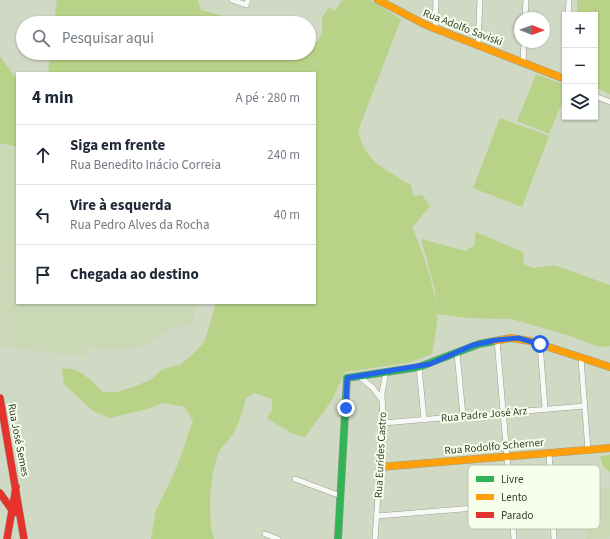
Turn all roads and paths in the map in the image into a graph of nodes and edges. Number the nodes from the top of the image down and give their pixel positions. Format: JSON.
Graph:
{"nodes":[{"id":1,"x":232,"y":0,"type":"edge"},
{"id":2,"x":248,"y":0,"type":"edge"},
{"id":3,"x":378,"y":0,"type":"edge"},
{"id":4,"x":436,"y":0,"type":"edge"},
{"id":5,"x":480,"y":0,"type":"edge"},
{"id":6,"x":526,"y":0,"type":"edge"},
{"id":7,"x":569,"y":0,"type":"edge"},
{"id":8,"x":391,"y":4,"type":"edge"},
{"id":9,"x":525,"y":12,"type":"edge"},
{"id":10,"x":568,"y":12,"type":"edge"},
{"id":11,"x":435,"y":28,"type":"junction"},
{"id":12,"x":478,"y":45,"type":"junction"},
{"id":13,"x":523,"y":48,"type":"edge"},
{"id":14,"x":522,"y":61,"type":"junction"},
{"id":15,"x":562,"y":78,"type":"edge"},
{"id":16,"x":598,"y":97,"type":"edge"},
{"id":17,"x":610,"y":102,"type":"edge"},
{"id":18,"x":497,"y":340,"type":"junction"},
{"id":19,"x":540,"y":344,"type":"junction"},
{"id":20,"x":457,"y":353,"type":"junction"},
{"id":21,"x":581,"y":359,"type":"junction"},
{"id":22,"x":419,"y":367,"type":"junction"},
{"id":23,"x":610,"y":367,"type":"edge"},
{"id":24,"x":386,"y":372,"type":"junction"},
{"id":25,"x":359,"y":376,"type":"junction"},
{"id":26,"x":0,"y":398,"type":"edge"},
{"id":27,"x":382,"y":400,"type":"junction"},
{"id":28,"x":585,"y":406,"type":"junction"},
{"id":29,"x":545,"y":409,"type":"junction"},
{"id":30,"x":503,"y":413,"type":"junction"},
{"id":31,"x":463,"y":416,"type":"junction"},
{"id":32,"x":424,"y":419,"type":"junction"},
{"id":33,"x":383,"y":423,"type":"junction"},
{"id":34,"x":610,"y":448,"type":"edge"},
{"id":35,"x":588,"y":450,"type":"junction"},
{"id":36,"x":548,"y":453,"type":"junction"},
{"id":37,"x":507,"y":456,"type":"junction"},
{"id":38,"x":508,"y":465,"type":"edge"},
{"id":39,"x":549,"y":465,"type":"edge"},
{"id":40,"x":380,"y":467,"type":"junction"},
{"id":41,"x":294,"y":479,"type":"dead end"},
{"id":42,"x":16,"y":486,"type":"junction"},
{"id":43,"x":1,"y":495,"type":"edge"},
{"id":44,"x":341,"y":496,"type":"junction"},
{"id":45,"x":468,"y":509,"type":"edge"},
{"id":46,"x":13,"y":512,"type":"junction"},
{"id":47,"x":377,"y":516,"type":"junction"},
{"id":48,"x":22,"y":525,"type":"junction"},
{"id":49,"x":513,"y":529,"type":"edge"},
{"id":50,"x":553,"y":529,"type":"edge"},
{"id":51,"x":265,"y":534,"type":"dead end"},
{"id":52,"x":7,"y":539,"type":"edge"},
{"id":53,"x":24,"y":539,"type":"edge"},
{"id":54,"x":278,"y":539,"type":"edge"},
{"id":55,"x":338,"y":539,"type":"edge"},
{"id":56,"x":375,"y":539,"type":"edge"},
{"id":57,"x":514,"y":539,"type":"edge"},
{"id":58,"x":554,"y":539,"type":"edge"}],
"edges":[{"from":1,"to":2,"type":"street"},
{"from":3,"to":8,"type":"main road","name":"Rua Adolfo Saviski"},
{"from":4,"to":11,"type":"street"},
{"from":5,"to":12,"type":"street"},
{"from":6,"to":9,"type":"street"},
{"from":7,"to":10,"type":"street"},
{"from":8,"to":11,"type":"main road","name":"Rua Adolfo Saviski"},
{"from":11,"to":12,"type":"main road","name":"Rua Adolfo Saviski"},
{"from":12,"to":14,"type":"main road","name":"Rua Adolfo Saviski"},
{"from":13,"to":14,"type":"street"},
{"from":14,"to":15,"type":"main road","name":"Rua Adolfo Saviski"},
{"from":16,"to":17,"type":"street"},
{"from":18,"to":19,"type":"main road"},
{"from":18,"to":20,"type":"main road"},
{"from":18,"to":30,"type":"street"},
{"from":19,"to":21,"type":"main road"},
{"from":19,"to":29,"type":"street"},
{"from":20,"to":22,"type":"main road"},
{"from":20,"to":31,"type":"street"},
{"from":21,"to":23,"type":"main road"},
{"from":21,"to":28,"type":"street"},
{"from":22,"to":24,"type":"main road"},
{"from":22,"to":32,"type":"street"},
{"from":24,"to":25,"type":"main road"},
{"from":24,"to":27,"type":"street","name":"Rua Eurides Castro"},
{"from":25,"to":27,"type":"street"},
{"from":25,"to":44,"type":"main road"},
{"from":26,"to":42,"type":"main road","name":"Rua José Semes"},
{"from":27,"to":33,"type":"street","name":"Rua Eurides Castro"},
{"from":28,"to":29,"type":"street","name":"Rua Padre José Arz"},
{"from":28,"to":35,"type":"street"},
{"from":29,"to":30,"type":"street","name":"Rua Padre José Arz"},
{"from":30,"to":31,"type":"street","name":"Rua Padre José Arz"},
{"from":30,"to":37,"type":"street"},
{"from":31,"to":32,"type":"street","name":"Rua Padre José Arz"},
{"from":32,"to":33,"type":"street","name":"Rua Padre José Arz"},
{"from":33,"to":40,"type":"street","name":"Rua Eurides Castro"},
{"from":34,"to":35,"type":"main road","name":"Rua Rodolfo Scherner"},
{"from":35,"to":36,"type":"main road","name":"Rua Rodolfo Scherner"},
{"from":36,"to":37,"type":"main road","name":"Rua Rodolfo Scherner"},
{"from":36,"to":39,"type":"street"},
{"from":37,"to":38,"type":"street"},
{"from":37,"to":40,"type":"main road","name":"Rua Rodolfo Scherner"},
{"from":40,"to":47,"type":"street","name":"Rua Eurides Castro"},
{"from":41,"to":44,"type":"street"},
{"from":42,"to":43,"type":"main road"},
{"from":42,"to":46,"type":"main road"},
{"from":42,"to":48,"type":"main road","name":"Rua José Semes"},
{"from":43,"to":46,"type":"main road"},
{"from":44,"to":55,"type":"main road"},
{"from":45,"to":47,"type":"street"},
{"from":46,"to":48,"type":"main road"},
{"from":46,"to":52,"type":"main road"},
{"from":47,"to":56,"type":"street","name":"Rua Eurides Castro"},
{"from":48,"to":53,"type":"main road","name":"Rua José Semes"},
{"from":49,"to":57,"type":"street"},
{"from":50,"to":58,"type":"street"},
{"from":51,"to":54,"type":"street"}]}
